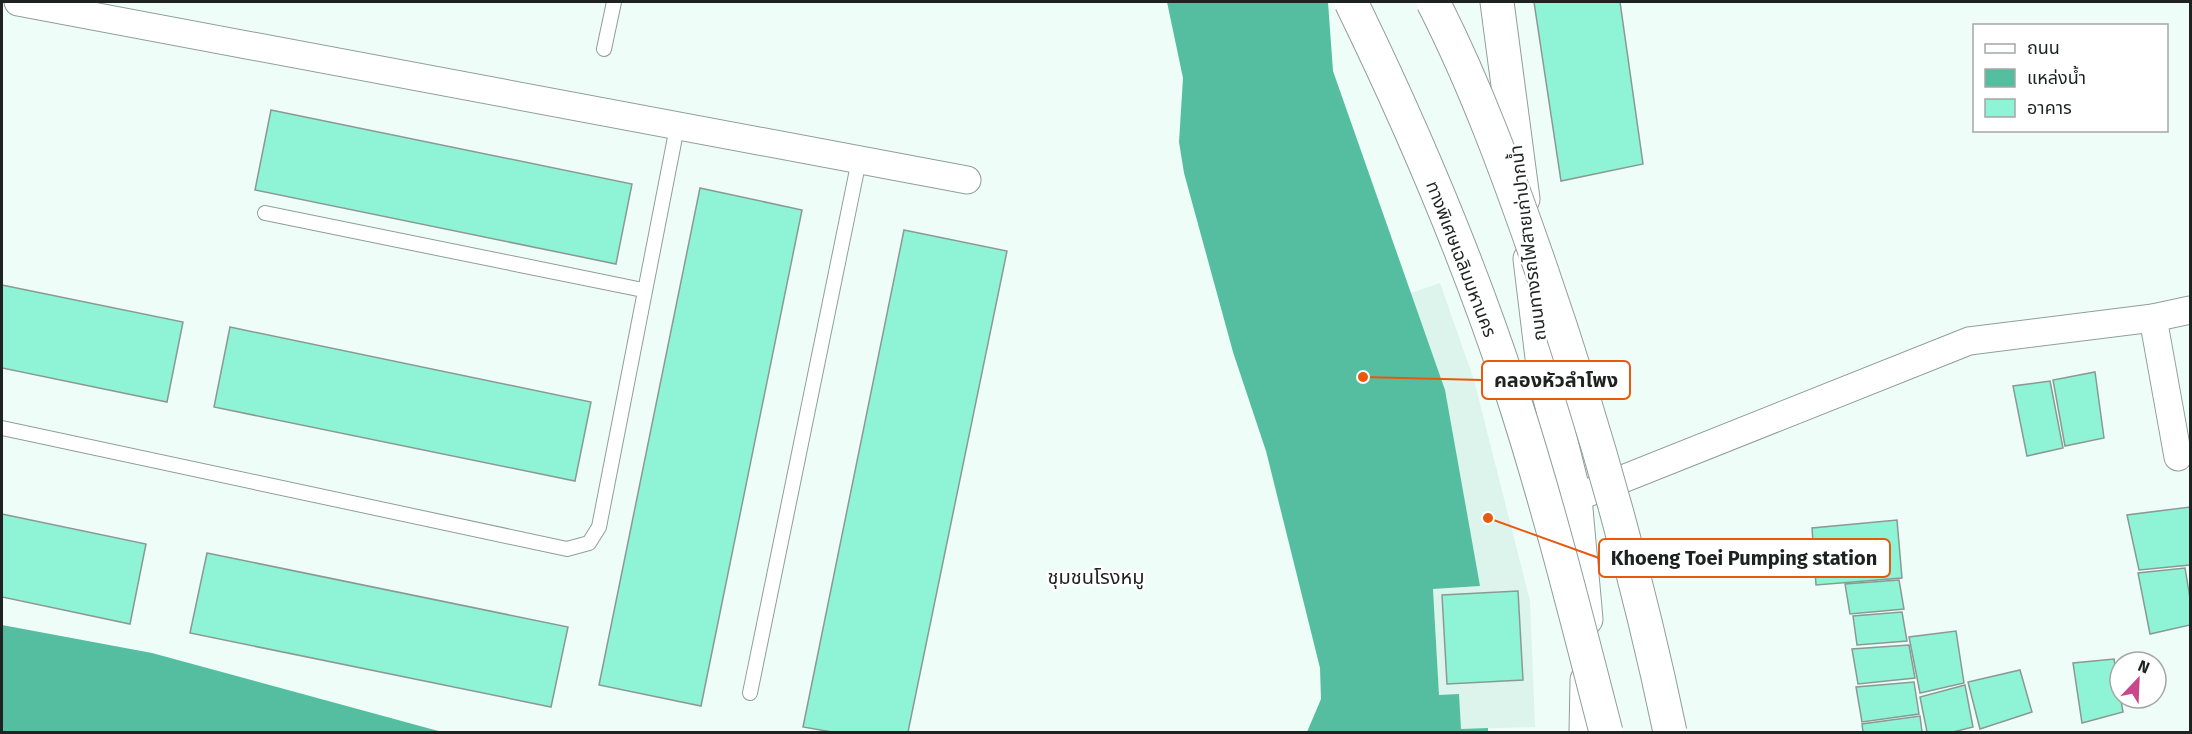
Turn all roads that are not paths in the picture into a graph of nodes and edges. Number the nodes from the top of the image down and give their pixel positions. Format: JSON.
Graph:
{"nodes":[{"id":1,"x":18,"y":2,"type":"edge"},
{"id":2,"x":614,"y":2,"type":"edge"},
{"id":3,"x":1351,"y":2,"type":"edge"},
{"id":4,"x":1433,"y":2,"type":"edge"},
{"id":5,"x":1497,"y":2,"type":"edge"},
{"id":6,"x":604,"y":49,"type":"dead end"},
{"id":7,"x":677,"y":127,"type":"junction"},
{"id":8,"x":859,"y":160,"type":"junction"},
{"id":9,"x":967,"y":180,"type":"dead end"},
{"id":10,"x":265,"y":213,"type":"dead end"},
{"id":11,"x":643,"y":290,"type":"junction"},
{"id":12,"x":2190,"y":310,"type":"edge"},
{"id":13,"x":2153,"y":318,"type":"junction"},
{"id":14,"x":2,"y":428,"type":"edge"},
{"id":15,"x":2178,"y":457,"type":"dead end"},
{"id":16,"x":1575,"y":498,"type":"junction"},
{"id":17,"x":750,"y":693,"type":"dead end"},
{"id":18,"x":1586,"y":732,"type":"edge"},
{"id":19,"x":1606,"y":732,"type":"edge"},
{"id":20,"x":1670,"y":732,"type":"edge"}],
"edges":[{"from":1,"to":7,"type":"street"},
{"from":2,"to":6,"type":"lane"},
{"from":3,"to":19,"type":"main road","name":"ทางพิเศษเฉลิมมหานคร","bridge":true},
{"from":4,"to":20,"type":"main road","bridge":true},
{"from":5,"to":16,"type":"main road","name":"ถนนทางรถไฟสายเก่าปากน้ำ"},
{"from":7,"to":8,"type":"street"},
{"from":7,"to":11,"type":"lane"},
{"from":8,"to":9,"type":"street"},
{"from":8,"to":17,"type":"lane"},
{"from":10,"to":11,"type":"lane"},
{"from":11,"to":14,"type":"lane"},
{"from":12,"to":13,"type":"street"},
{"from":13,"to":15,"type":"street"},
{"from":13,"to":16,"type":"street"},
{"from":16,"to":18,"type":"main road","name":"ถนนทางรถไฟสายเก่าปากน้ำ"}]}
